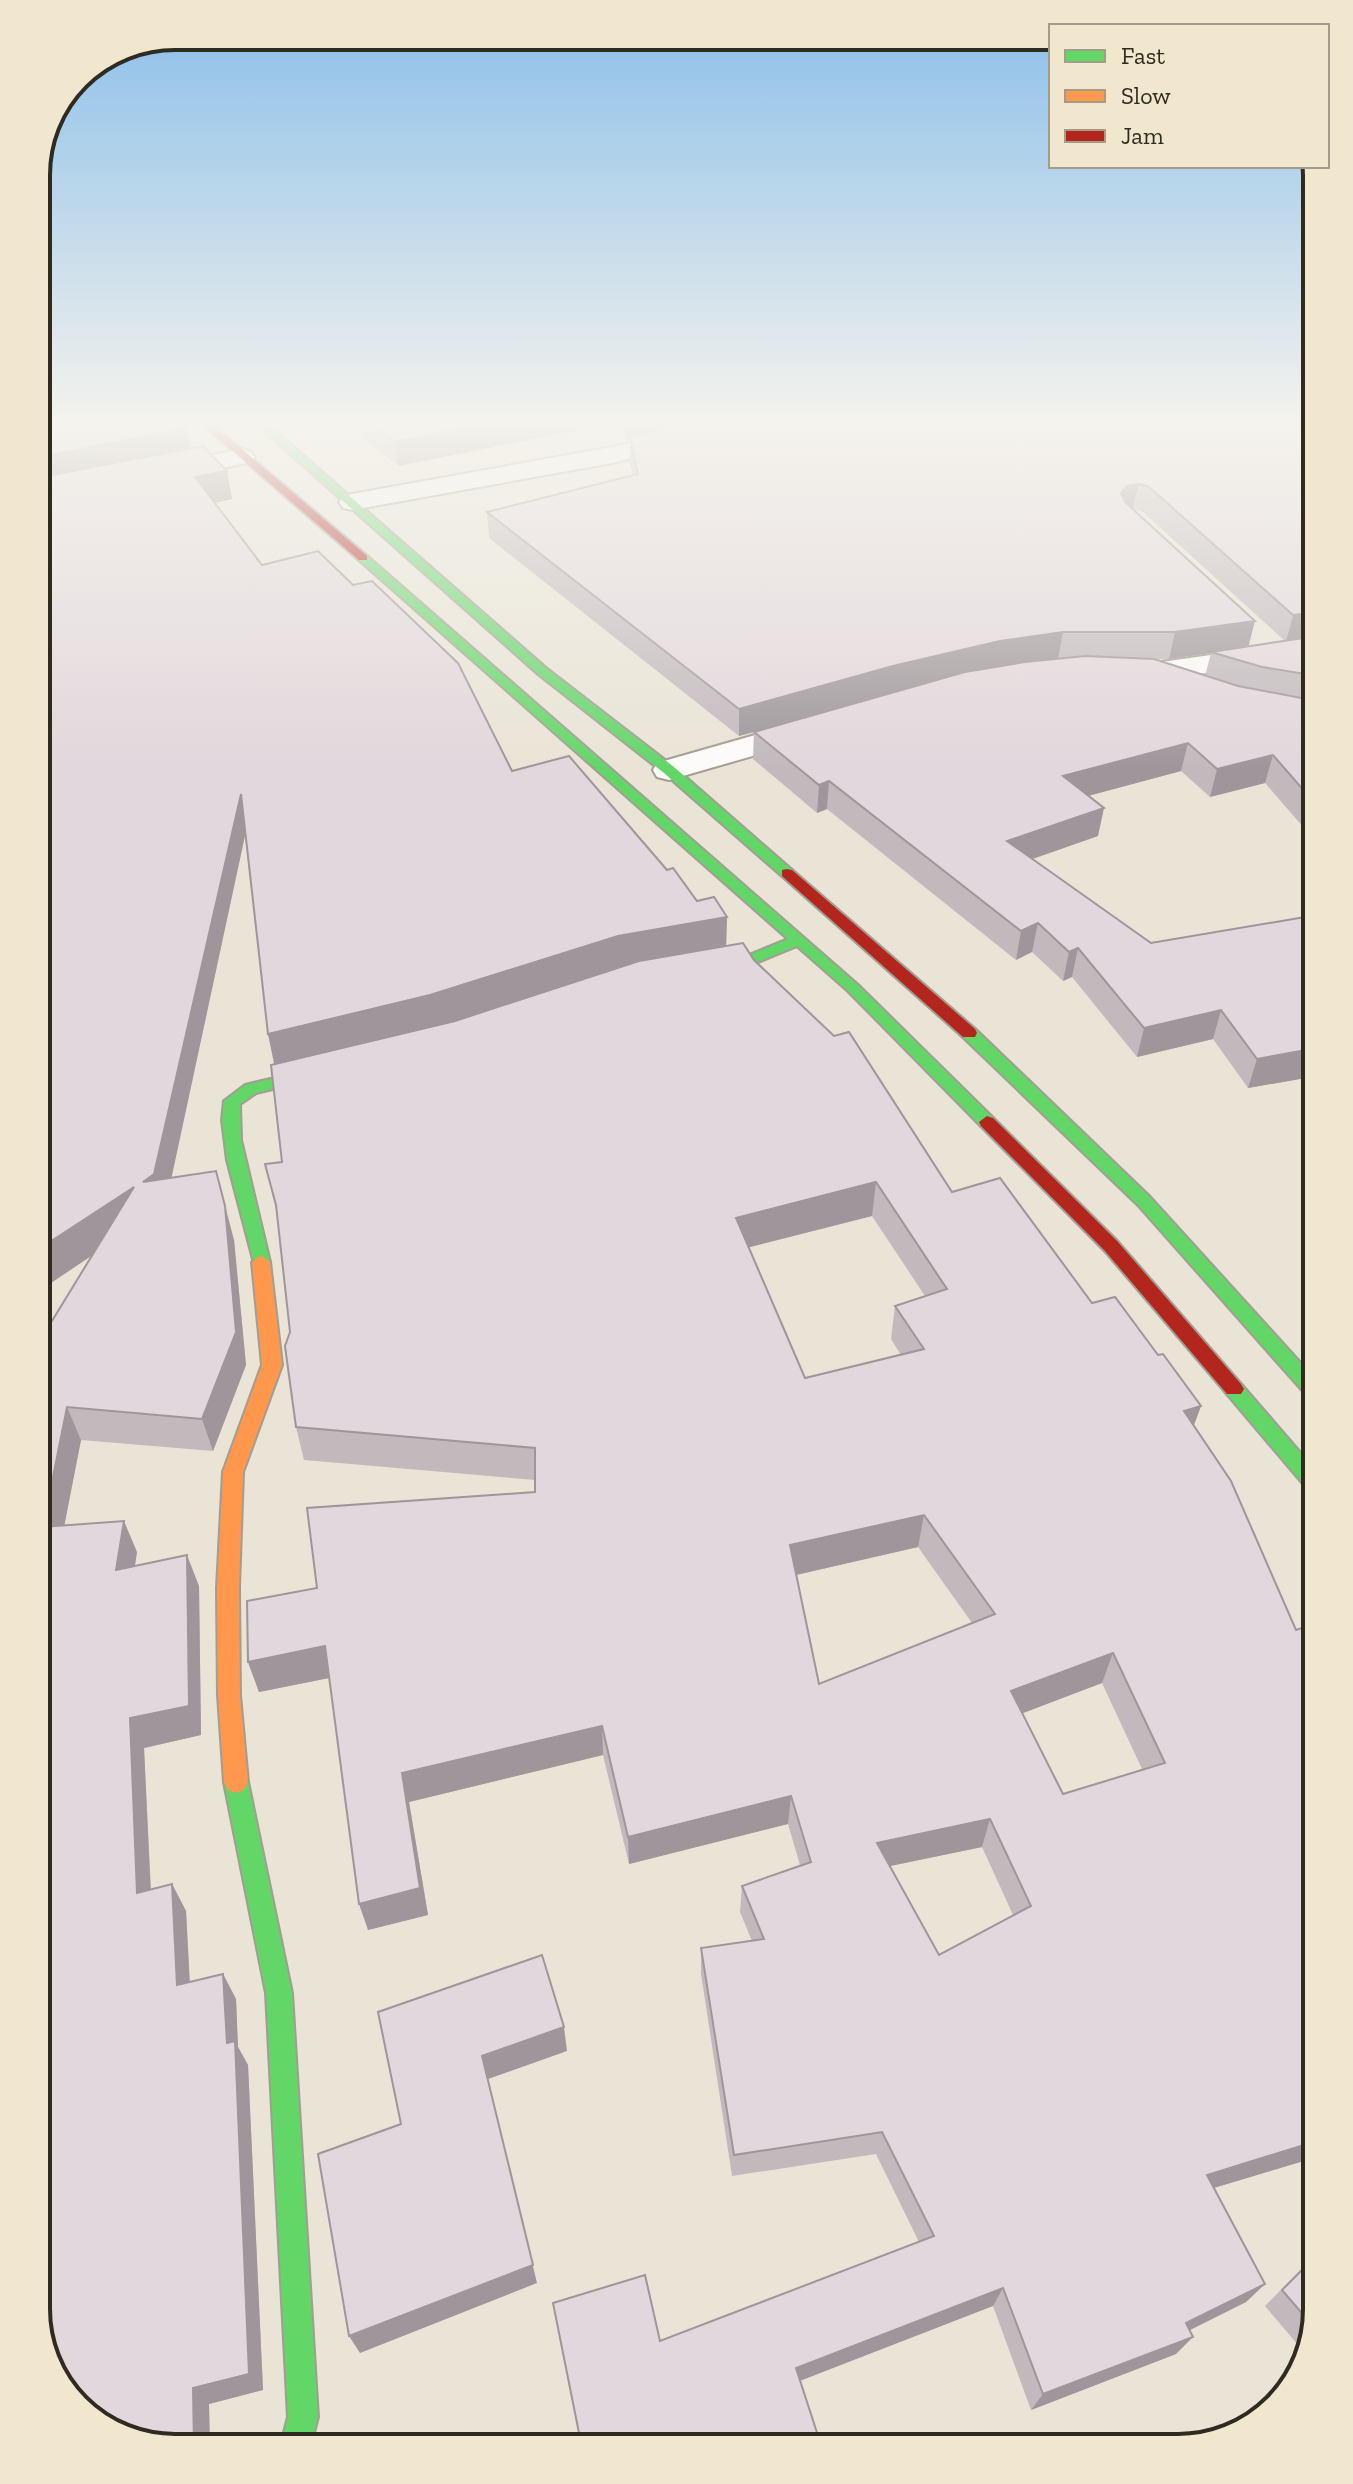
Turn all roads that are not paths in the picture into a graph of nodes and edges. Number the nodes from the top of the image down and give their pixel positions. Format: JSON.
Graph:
{"nodes":[{"id":1,"x":340,"y":538,"type":"edge"},
{"id":2,"x":392,"y":538,"type":"edge"},
{"id":3,"x":1255,"y":634,"type":"edge"},
{"id":4,"x":1087,"y":668,"type":"edge"},
{"id":5,"x":1147,"y":673,"type":"junction"},
{"id":6,"x":1201,"y":693,"type":"edge"},
{"id":7,"x":839,"y":721,"type":"edge"},
{"id":8,"x":669,"y":770,"type":"junction"},
{"id":9,"x":799,"y":940,"type":"junction"},
{"id":10,"x":678,"y":972,"type":"edge"},
{"id":11,"x":355,"y":1064,"type":"edge"},
{"id":12,"x":1303,"y":1378,"type":"edge"},
{"id":13,"x":1303,"y":1470,"type":"edge"},
{"id":14,"x":299,"y":2434,"type":"edge"}],
"edges":[{"from":1,"to":9,"type":"street"},
{"from":2,"to":8,"type":"street"},
{"from":3,"to":5,"type":"street"},
{"from":4,"to":5,"type":"street"},
{"from":5,"to":6,"type":"street"},
{"from":7,"to":8,"type":"street"},
{"from":8,"to":12,"type":"street"},
{"from":9,"to":10,"type":"street"},
{"from":9,"to":13,"type":"street"},
{"from":11,"to":14,"type":"street"}]}
